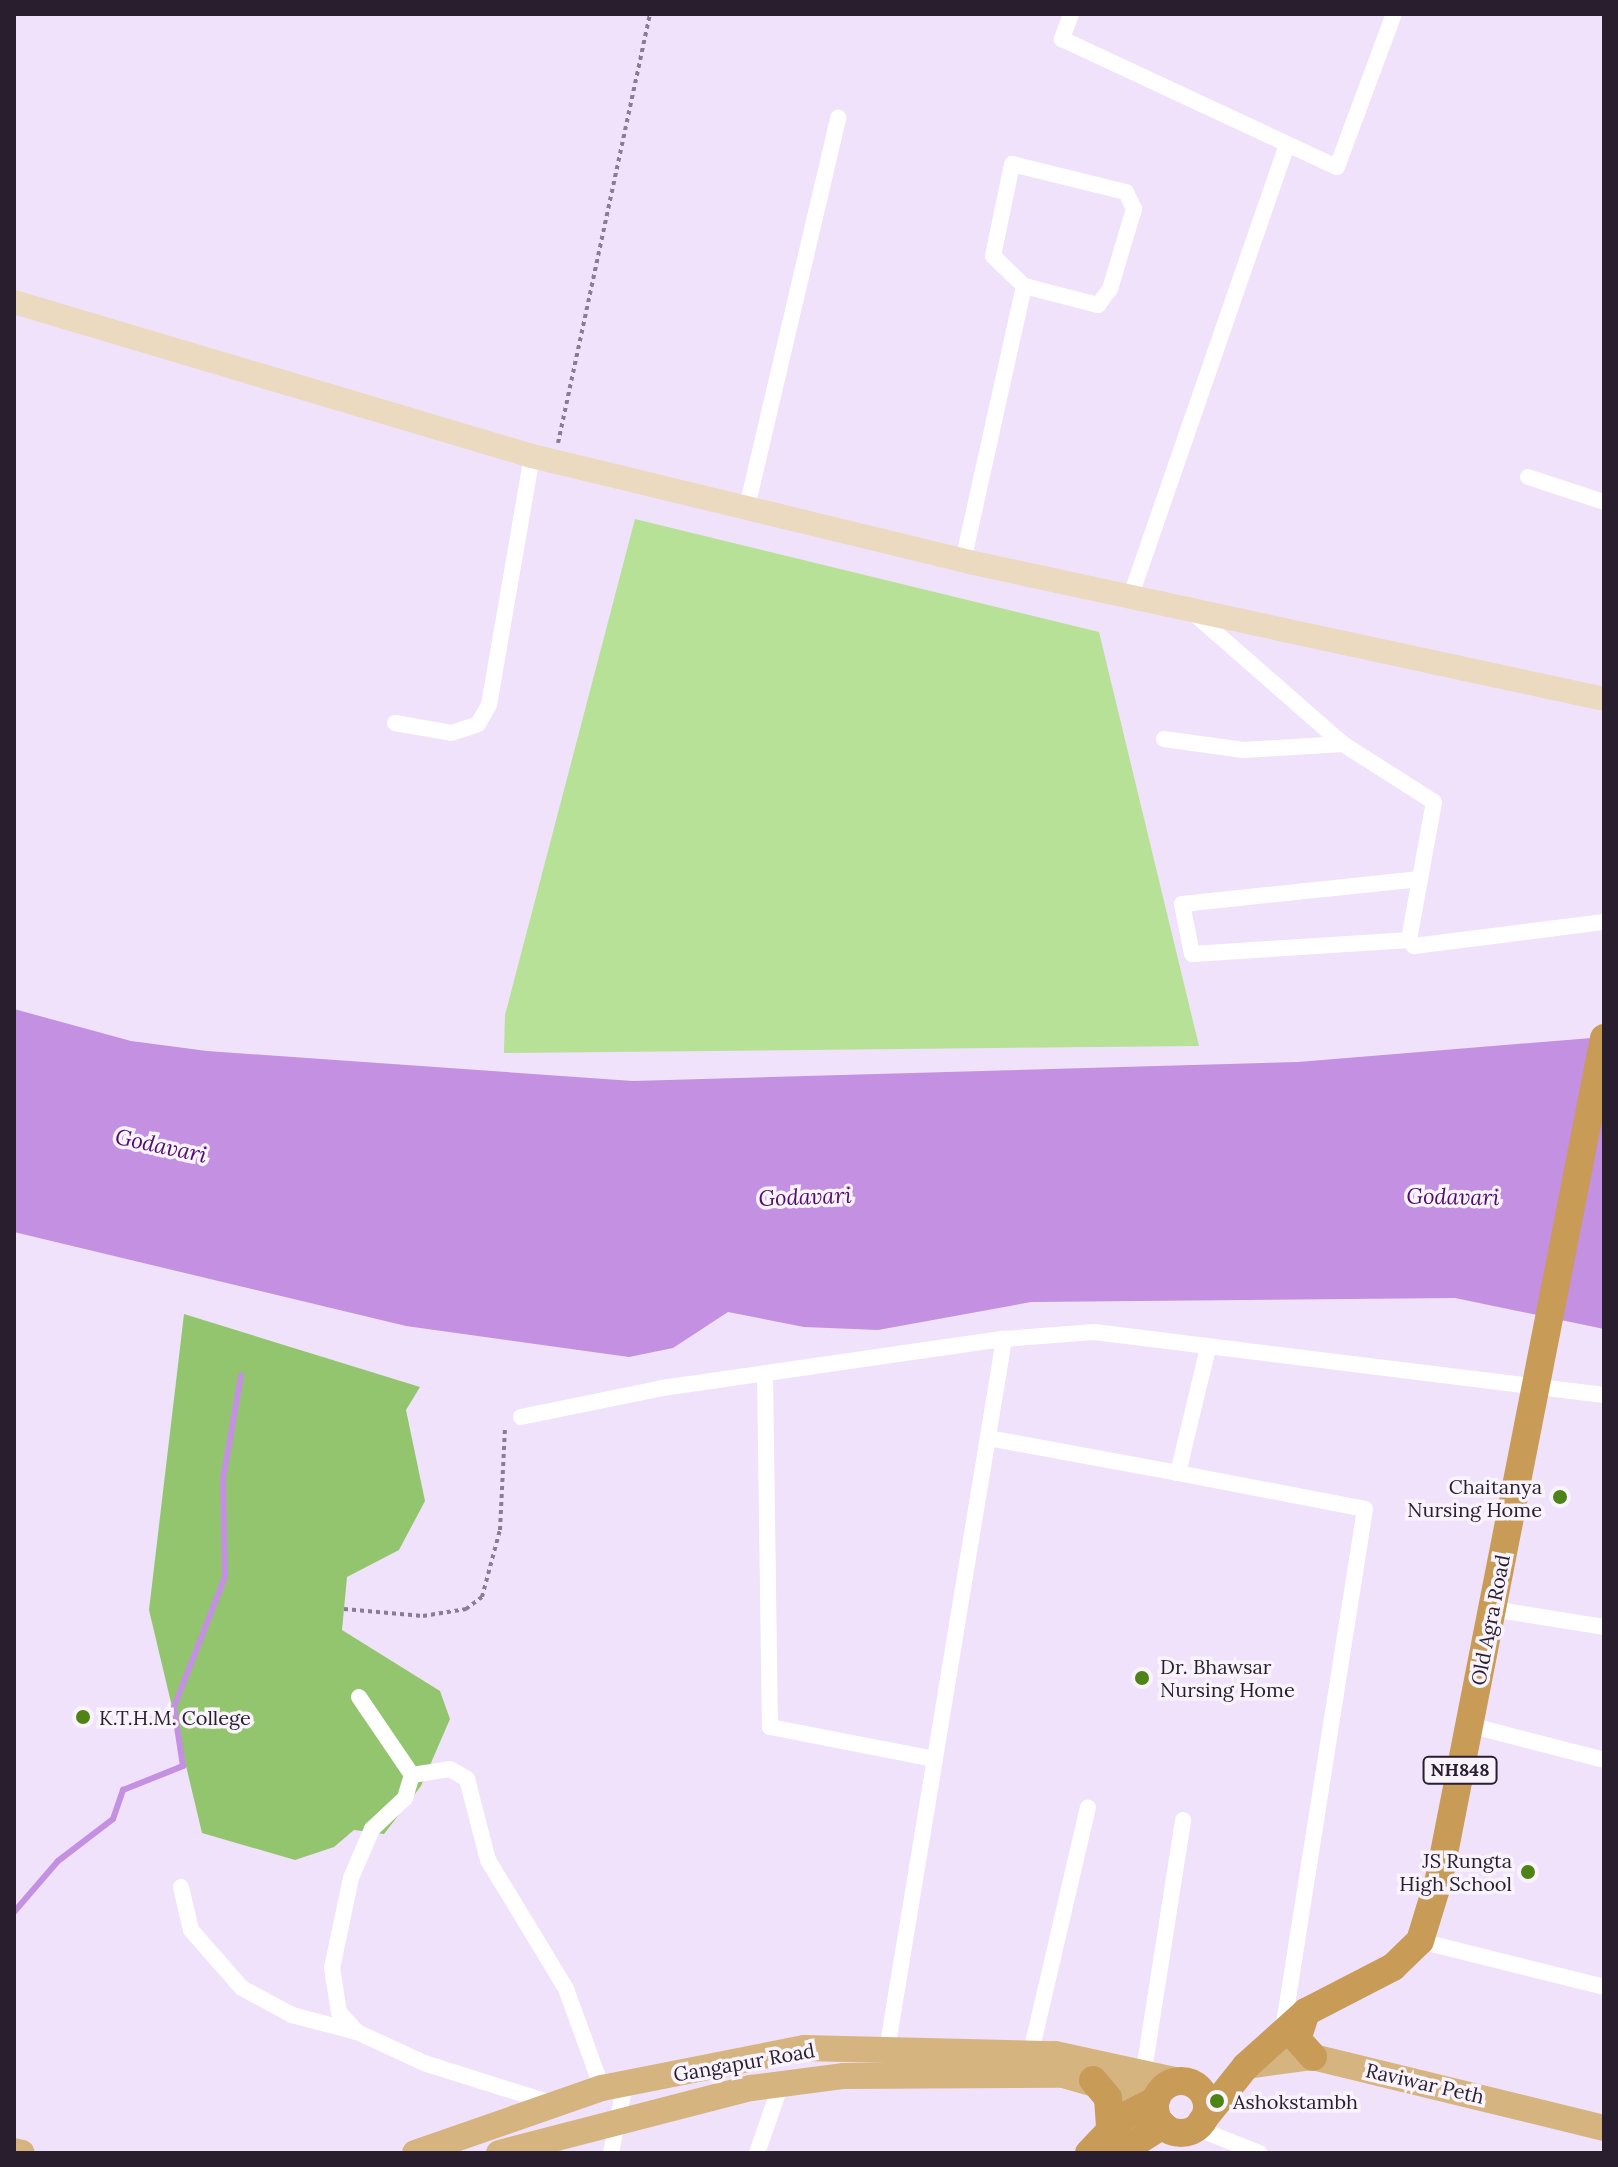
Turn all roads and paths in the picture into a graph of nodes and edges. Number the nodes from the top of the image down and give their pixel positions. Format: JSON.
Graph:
{"nodes":[{"id":1,"x":650,"y":14,"type":"edge"},
{"id":2,"x":1071,"y":14,"type":"edge"},
{"id":3,"x":1394,"y":14,"type":"edge"},
{"id":4,"x":838,"y":118,"type":"dead end"},
{"id":5,"x":1287,"y":144,"type":"junction"},
{"id":6,"x":1024,"y":286,"type":"junction"},
{"id":7,"x":14,"y":302,"type":"edge"},
{"id":8,"x":543,"y":459,"type":"junction"},
{"id":9,"x":1528,"y":477,"type":"dead end"},
{"id":10,"x":1604,"y":502,"type":"edge"},
{"id":11,"x":747,"y":507,"type":"junction"},
{"id":12,"x":963,"y":561,"type":"junction"},
{"id":13,"x":1130,"y":598,"type":"junction"},
{"id":14,"x":1190,"y":611,"type":"junction"},
{"id":15,"x":1604,"y":699,"type":"edge"},
{"id":16,"x":395,"y":723,"type":"dead end"},
{"id":17,"x":1164,"y":739,"type":"dead end"},
{"id":18,"x":1343,"y":744,"type":"junction"},
{"id":19,"x":1418,"y":879,"type":"junction"},
{"id":20,"x":1604,"y":922,"type":"edge"},
{"id":21,"x":1409,"y":940,"type":"junction"},
{"id":22,"x":1604,"y":1038,"type":"edge"},
{"id":23,"x":1004,"y":1339,"type":"junction"},
{"id":24,"x":1208,"y":1348,"type":"junction"},
{"id":25,"x":765,"y":1374,"type":"junction"},
{"id":26,"x":1532,"y":1386,"type":"junction"},
{"id":27,"x":1604,"y":1395,"type":"edge"},
{"id":28,"x":521,"y":1417,"type":"joint"},
{"id":29,"x":988,"y":1438,"type":"junction"},
{"id":30,"x":1178,"y":1473,"type":"junction"},
{"id":31,"x":344,"y":1609,"type":"dead end"},
{"id":32,"x":1492,"y":1609,"type":"junction"},
{"id":33,"x":1604,"y":1627,"type":"edge"},
{"id":34,"x":359,"y":1697,"type":"dead end"},
{"id":35,"x":1469,"y":1725,"type":"junction"},
{"id":36,"x":935,"y":1759,"type":"junction"},
{"id":37,"x":1604,"y":1760,"type":"edge"},
{"id":38,"x":412,"y":1775,"type":"junction"},
{"id":39,"x":1088,"y":1808,"type":"dead end"},
{"id":40,"x":1183,"y":1820,"type":"dead end"},
{"id":41,"x":181,"y":1887,"type":"dead end"},
{"id":42,"x":1420,"y":1941,"type":"junction"},
{"id":43,"x":1604,"y":1987,"type":"edge"},
{"id":44,"x":1306,"y":2012,"type":"junction"},
{"id":45,"x":357,"y":2032,"type":"junction"},
{"id":46,"x":1282,"y":2033,"type":"junction"},
{"id":47,"x":888,"y":2045,"type":"junction"},
{"id":48,"x":1031,"y":2052,"type":"junction"},
{"id":49,"x":1313,"y":2057,"type":"junction"},
{"id":50,"x":1246,"y":2066,"type":"junction"},
{"id":51,"x":1144,"y":2070,"type":"junction"},
{"id":52,"x":883,"y":2074,"type":"junction"},
{"id":53,"x":1093,"y":2080,"type":"junction"},
{"id":54,"x":1179,"y":2081,"type":"junction"},
{"id":55,"x":781,"y":2084,"type":"junction"},
{"id":56,"x":614,"y":2086,"type":"junction"},
{"id":57,"x":551,"y":2103,"type":"junction"},
{"id":58,"x":1159,"y":2113,"type":"junction"},
{"id":59,"x":619,"y":2118,"type":"junction"},
{"id":60,"x":1199,"y":2125,"type":"junction"},
{"id":61,"x":1604,"y":2128,"type":"edge"},
{"id":62,"x":1114,"y":2141,"type":"edge"},
{"id":63,"x":14,"y":2151,"type":"edge"},
{"id":64,"x":22,"y":2153,"type":"edge"},
{"id":65,"x":415,"y":2153,"type":"edge"},
{"id":66,"x":499,"y":2153,"type":"edge"},
{"id":67,"x":611,"y":2153,"type":"edge"},
{"id":68,"x":757,"y":2153,"type":"edge"},
{"id":69,"x":1089,"y":2153,"type":"edge"},
{"id":70,"x":1259,"y":2153,"type":"edge"}],
"edges":[{"from":1,"to":8,"type":"path"},
{"from":2,"to":5,"type":"street"},
{"from":3,"to":5,"type":"street"},
{"from":4,"to":11,"type":"street"},
{"from":5,"to":13,"type":"street"},
{"from":6,"to":6,"type":"street"},
{"from":6,"to":12,"type":"street"},
{"from":7,"to":8,"type":"main road"},
{"from":8,"to":11,"type":"main road"},
{"from":8,"to":16,"type":"street"},
{"from":9,"to":10,"type":"street"},
{"from":11,"to":12,"type":"main road"},
{"from":12,"to":13,"type":"main road"},
{"from":13,"to":14,"type":"main road"},
{"from":14,"to":15,"type":"main road"},
{"from":14,"to":18,"type":"street"},
{"from":17,"to":18,"type":"street"},
{"from":18,"to":19,"type":"street"},
{"from":19,"to":21,"type":"street"},
{"from":19,"to":21,"type":"street"},
{"from":20,"to":21,"type":"street"},
{"from":22,"to":26,"type":"highway","name":"Old Agra Road","number":"NH848"},
{"from":23,"to":24,"type":"street"},
{"from":23,"to":25,"type":"street"},
{"from":23,"to":29,"type":"street"},
{"from":24,"to":26,"type":"street"},
{"from":24,"to":30,"type":"street"},
{"from":25,"to":28,"type":"street"},
{"from":25,"to":36,"type":"street"},
{"from":26,"to":27,"type":"street"},
{"from":26,"to":32,"type":"highway","name":"Old Agra Road","number":"NH848"},
{"from":28,"to":31,"type":"path"},
{"from":29,"to":30,"type":"street"},
{"from":29,"to":36,"type":"street"},
{"from":30,"to":46,"type":"street"},
{"from":32,"to":33,"type":"street"},
{"from":32,"to":35,"type":"highway","name":"Old Agra Road","number":"NH848"},
{"from":34,"to":38,"type":"street"},
{"from":35,"to":37,"type":"street"},
{"from":35,"to":42,"type":"highway","name":"Old Agra Road","number":"NH848"},
{"from":36,"to":47,"type":"street"},
{"from":38,"to":45,"type":"street"},
{"from":38,"to":56,"type":"street"},
{"from":39,"to":48,"type":"street"},
{"from":40,"to":51,"type":"street"},
{"from":41,"to":45,"type":"street"},
{"from":42,"to":43,"type":"street"},
{"from":42,"to":44,"type":"highway"},
{"from":44,"to":46,"type":"highway"},
{"from":44,"to":49,"type":"highway"},
{"from":45,"to":57,"type":"street"},
{"from":46,"to":50,"type":"highway"},
{"from":47,"to":48,"type":"main road","name":"Gangapur Road"},
{"from":47,"to":52,"type":"street"},
{"from":47,"to":56,"type":"main road","name":"Gangapur Road"},
{"from":48,"to":51,"type":"main road","name":"Gangapur Road"},
{"from":49,"to":50,"type":"main road","name":"Raviwar Peth"},
{"from":49,"to":61,"type":"main road","name":"Raviwar Peth"},
{"from":50,"to":54,"type":"highway"},
{"from":50,"to":60,"type":"highway"},
{"from":51,"to":54,"type":"main road","name":"Gangapur Road"},
{"from":52,"to":53,"type":"main road","name":"Gangapur Road"},
{"from":52,"to":55,"type":"main road","name":"Gangapur Road"},
{"from":53,"to":58,"type":"main road","name":"Gangapur Road"},
{"from":53,"to":62,"type":"highway"},
{"from":54,"to":58,"type":"highway"},
{"from":54,"to":60,"type":"highway"},
{"from":55,"to":59,"type":"main road","name":"Gangapur Road"},
{"from":55,"to":68,"type":"street"},
{"from":56,"to":57,"type":"main road","name":"Gangapur Road"},
{"from":56,"to":59,"type":"street"},
{"from":57,"to":65,"type":"main road","name":"Gangapur Road"},
{"from":58,"to":60,"type":"highway"},
{"from":58,"to":62,"type":"highway"},
{"from":59,"to":66,"type":"main road","name":"Gangapur Road"},
{"from":59,"to":67,"type":"street"},
{"from":60,"to":70,"type":"street"},
{"from":62,"to":69,"type":"highway"},
{"from":63,"to":64,"type":"main road"}]}
